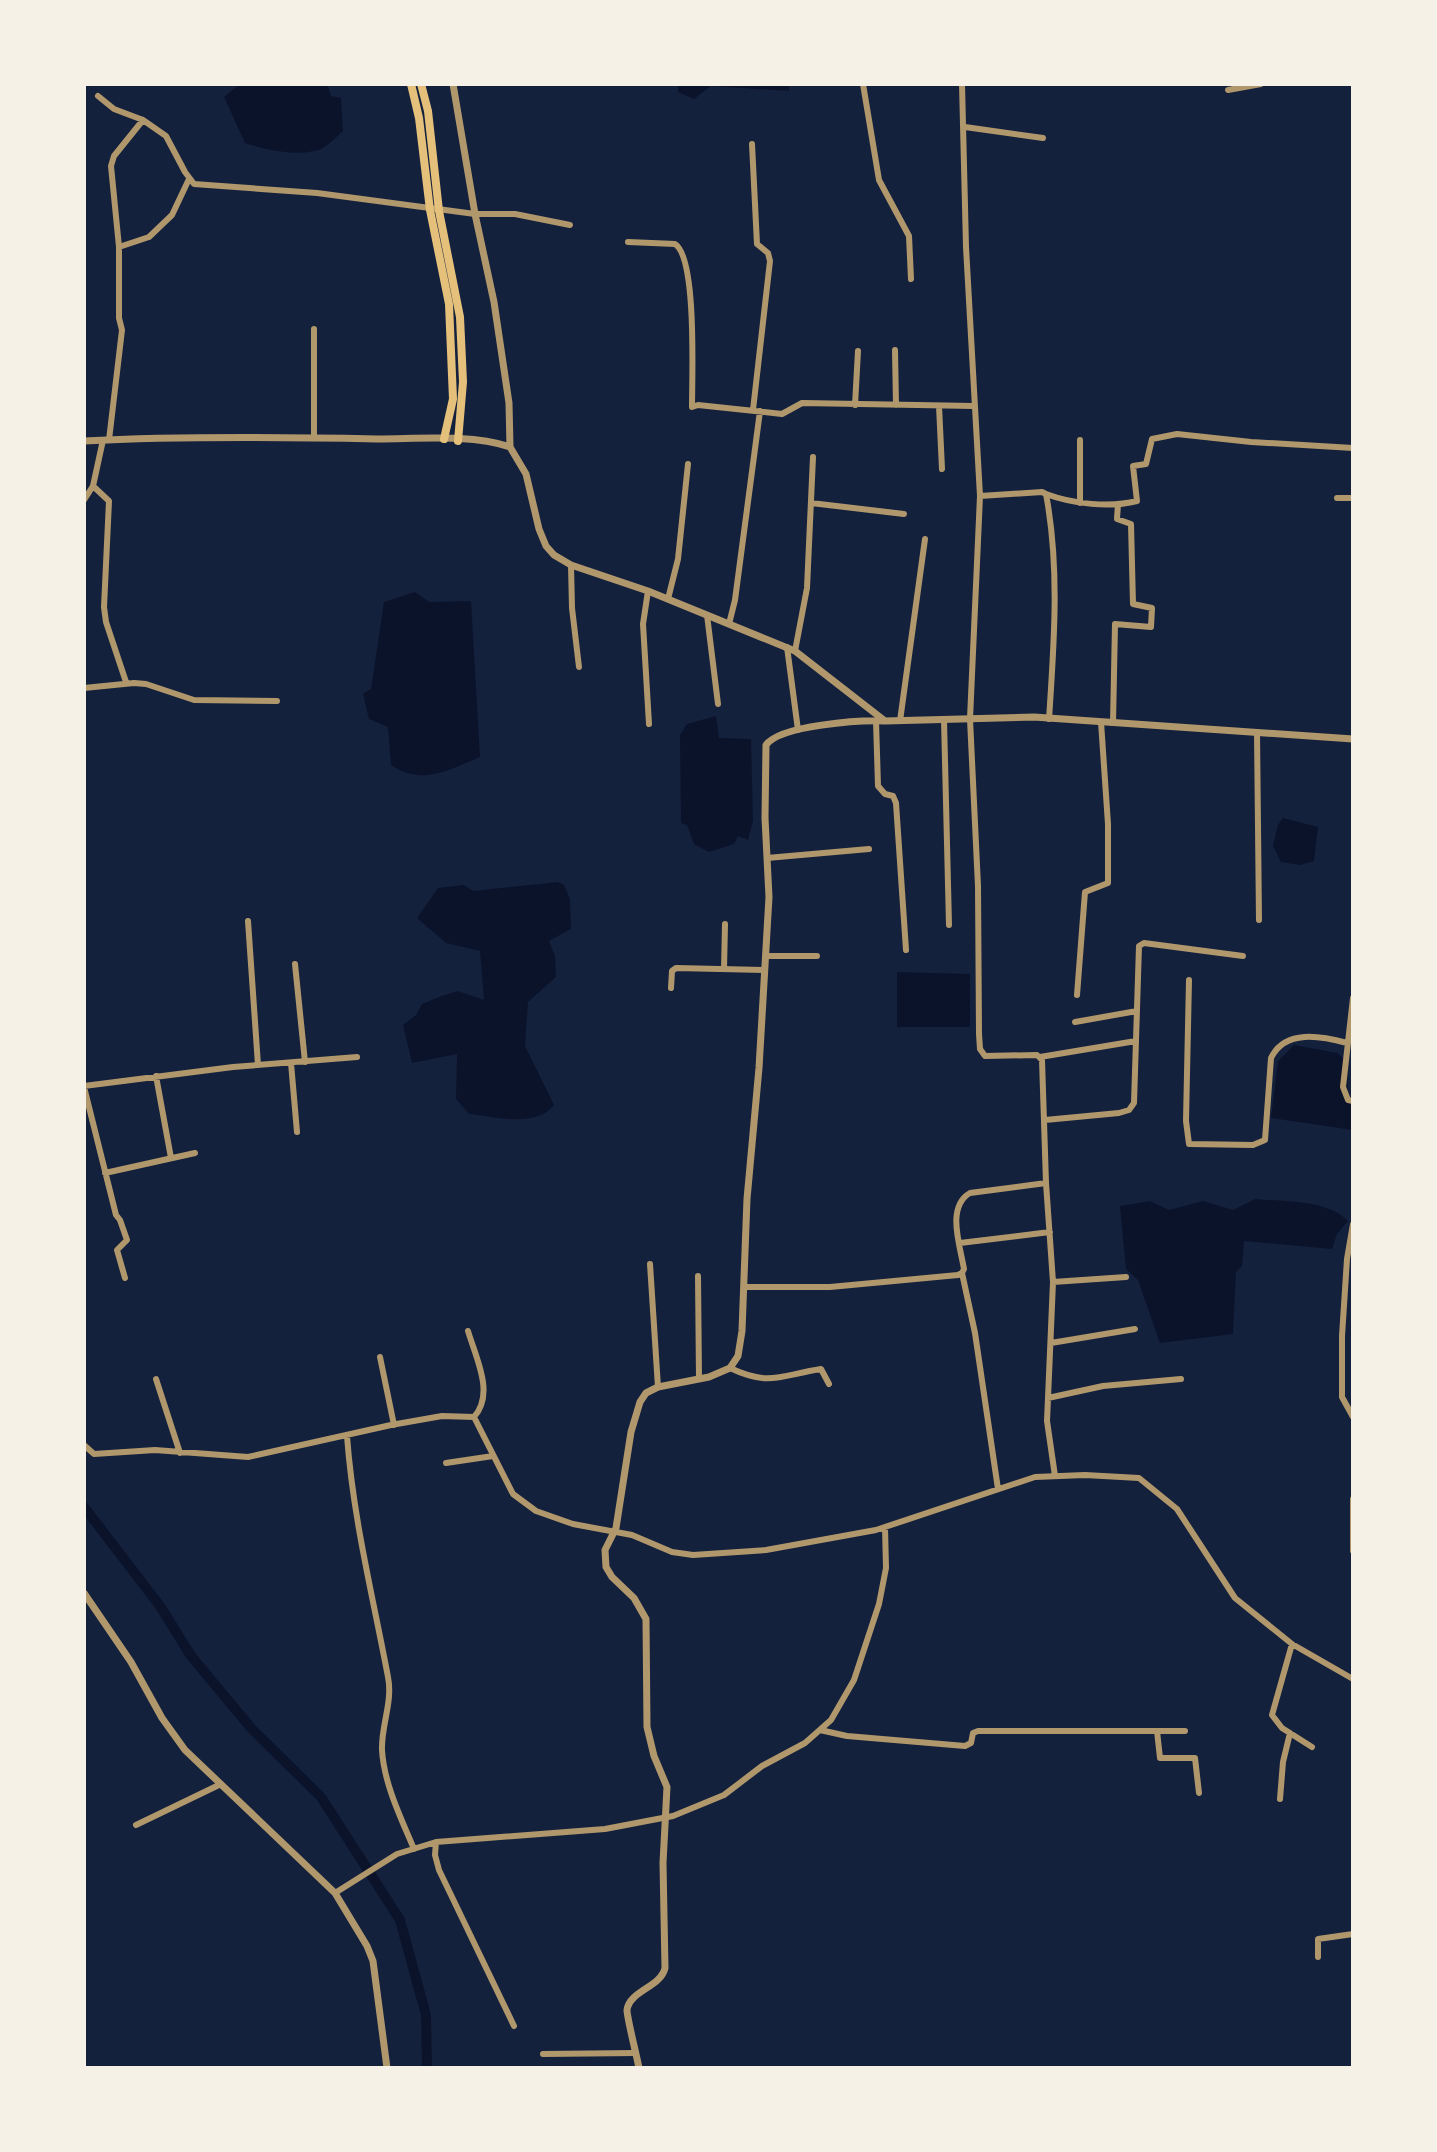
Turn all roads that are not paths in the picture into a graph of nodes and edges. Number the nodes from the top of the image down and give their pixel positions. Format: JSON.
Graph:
{"nodes":[{"id":1,"x":411,"y":84,"type":"edge"},
{"id":2,"x":421,"y":84,"type":"edge"},
{"id":3,"x":453,"y":84,"type":"edge"},
{"id":4,"x":863,"y":84,"type":"edge"},
{"id":5,"x":962,"y":84,"type":"edge"},
{"id":6,"x":1261,"y":84,"type":"edge"},
{"id":7,"x":1228,"y":90,"type":"dead end"},
{"id":8,"x":98,"y":96,"type":"dead end"},
{"id":9,"x":143,"y":120,"type":"junction"},
{"id":10,"x":965,"y":127,"type":"junction"},
{"id":11,"x":1043,"y":138,"type":"dead end"},
{"id":12,"x":752,"y":144,"type":"dead end"},
{"id":13,"x":189,"y":179,"type":"junction"},
{"id":14,"x":435,"y":210,"type":"junction"},
{"id":15,"x":475,"y":214,"type":"junction"},
{"id":16,"x":570,"y":225,"type":"dead end"},
{"id":17,"x":628,"y":242,"type":"dead end"},
{"id":18,"x":119,"y":247,"type":"junction"},
{"id":19,"x":911,"y":279,"type":"dead end"},
{"id":20,"x":314,"y":329,"type":"dead end"},
{"id":21,"x":895,"y":350,"type":"dead end"},
{"id":22,"x":858,"y":351,"type":"dead end"},
{"id":23,"x":855,"y":405,"type":"junction"},
{"id":24,"x":896,"y":405,"type":"junction"},
{"id":25,"x":939,"y":406,"type":"junction"},
{"id":26,"x":974,"y":406,"type":"junction"},
{"id":27,"x":756,"y":411,"type":"junction"},
{"id":28,"x":314,"y":438,"type":"junction"},
{"id":29,"x":444,"y":439,"type":"junction"},
{"id":30,"x":106,"y":440,"type":"junction"},
{"id":31,"x":1080,"y":440,"type":"dead end"},
{"id":32,"x":84,"y":441,"type":"edge"},
{"id":33,"x":458,"y":441,"type":"junction"},
{"id":34,"x":510,"y":447,"type":"junction"},
{"id":35,"x":1353,"y":448,"type":"edge"},
{"id":36,"x":813,"y":457,"type":"dead end"},
{"id":37,"x":688,"y":464,"type":"dead end"},
{"id":38,"x":942,"y":469,"type":"dead end"},
{"id":39,"x":93,"y":486,"type":"junction"},
{"id":40,"x":1046,"y":494,"type":"junction"},
{"id":41,"x":980,"y":496,"type":"junction"},
{"id":42,"x":1337,"y":498,"type":"dead end"},
{"id":43,"x":1353,"y":498,"type":"edge"},
{"id":44,"x":84,"y":500,"type":"edge"},
{"id":45,"x":811,"y":503,"type":"junction"},
{"id":46,"x":1080,"y":503,"type":"junction"},
{"id":47,"x":1118,"y":504,"type":"junction"},
{"id":48,"x":904,"y":514,"type":"dead end"},
{"id":49,"x":925,"y":539,"type":"dead end"},
{"id":50,"x":571,"y":565,"type":"junction"},
{"id":51,"x":648,"y":591,"type":"junction"},
{"id":52,"x":668,"y":599,"type":"junction"},
{"id":53,"x":707,"y":615,"type":"junction"},
{"id":54,"x":729,"y":624,"type":"junction"},
{"id":55,"x":791,"y":649,"type":"junction"},
{"id":56,"x":579,"y":667,"type":"dead end"},
{"id":57,"x":126,"y":682,"type":"junction"},
{"id":58,"x":84,"y":688,"type":"edge"},
{"id":59,"x":277,"y":701,"type":"dead end"},
{"id":60,"x":718,"y":704,"type":"dead end"},
{"id":61,"x":970,"y":719,"type":"junction"},
{"id":62,"x":1049,"y":719,"type":"junction"},
{"id":63,"x":944,"y":720,"type":"junction"},
{"id":64,"x":876,"y":721,"type":"junction"},
{"id":65,"x":885,"y":721,"type":"junction"},
{"id":66,"x":900,"y":721,"type":"junction"},
{"id":67,"x":1101,"y":722,"type":"junction"},
{"id":68,"x":1113,"y":723,"type":"junction"},
{"id":69,"x":649,"y":724,"type":"dead end"},
{"id":70,"x":798,"y":730,"type":"junction"},
{"id":71,"x":1257,"y":732,"type":"junction"},
{"id":72,"x":1353,"y":739,"type":"edge"},
{"id":73,"x":869,"y":849,"type":"dead end"},
{"id":74,"x":767,"y":858,"type":"junction"},
{"id":75,"x":1259,"y":920,"type":"dead end"},
{"id":76,"x":248,"y":921,"type":"dead end"},
{"id":77,"x":725,"y":924,"type":"dead end"},
{"id":78,"x":949,"y":925,"type":"dead end"},
{"id":79,"x":906,"y":950,"type":"dead end"},
{"id":80,"x":766,"y":956,"type":"junction"},
{"id":81,"x":817,"y":956,"type":"dead end"},
{"id":82,"x":1243,"y":956,"type":"dead end"},
{"id":83,"x":295,"y":964,"type":"dead end"},
{"id":84,"x":724,"y":969,"type":"junction"},
{"id":85,"x":765,"y":970,"type":"junction"},
{"id":86,"x":1189,"y":980,"type":"dead end"},
{"id":87,"x":671,"y":988,"type":"dead end"},
{"id":88,"x":1077,"y":995,"type":"dead end"},
{"id":89,"x":1353,"y":998,"type":"edge"},
{"id":90,"x":1137,"y":1011,"type":"junction"},
{"id":91,"x":1352,"y":1016,"type":"edge"},
{"id":92,"x":1075,"y":1022,"type":"dead end"},
{"id":93,"x":1136,"y":1041,"type":"junction"},
{"id":94,"x":1347,"y":1043,"type":"junction"},
{"id":95,"x":357,"y":1057,"type":"dead end"},
{"id":96,"x":1040,"y":1057,"type":"junction"},
{"id":97,"x":305,"y":1062,"type":"junction"},
{"id":98,"x":291,"y":1063,"type":"junction"},
{"id":99,"x":258,"y":1065,"type":"junction"},
{"id":100,"x":156,"y":1076,"type":"junction"},
{"id":101,"x":84,"y":1087,"type":"edge"},
{"id":102,"x":1353,"y":1101,"type":"edge"},
{"id":103,"x":1045,"y":1120,"type":"junction"},
{"id":104,"x":297,"y":1132,"type":"dead end"},
{"id":105,"x":195,"y":1153,"type":"dead end"},
{"id":106,"x":171,"y":1158,"type":"junction"},
{"id":107,"x":105,"y":1173,"type":"junction"},
{"id":108,"x":1046,"y":1183,"type":"junction"},
{"id":109,"x":1353,"y":1224,"type":"edge"},
{"id":110,"x":1050,"y":1232,"type":"junction"},
{"id":111,"x":960,"y":1243,"type":"junction"},
{"id":112,"x":650,"y":1264,"type":"dead end"},
{"id":113,"x":962,"y":1273,"type":"junction"},
{"id":114,"x":698,"y":1276,"type":"dead end"},
{"id":115,"x":1126,"y":1277,"type":"dead end"},
{"id":116,"x":125,"y":1278,"type":"dead end"},
{"id":117,"x":1053,"y":1282,"type":"junction"},
{"id":118,"x":744,"y":1287,"type":"junction"},
{"id":119,"x":1135,"y":1329,"type":"dead end"},
{"id":120,"x":468,"y":1331,"type":"dead end"},
{"id":121,"x":1342,"y":1336,"type":"junction"},
{"id":122,"x":1353,"y":1336,"type":"edge"},
{"id":123,"x":1051,"y":1343,"type":"junction"},
{"id":124,"x":380,"y":1357,"type":"dead end"},
{"id":125,"x":730,"y":1368,"type":"junction"},
{"id":126,"x":156,"y":1379,"type":"dead end"},
{"id":127,"x":699,"y":1379,"type":"junction"},
{"id":128,"x":1181,"y":1379,"type":"dead end"},
{"id":129,"x":829,"y":1384,"type":"dead end"},
{"id":130,"x":1353,"y":1385,"type":"edge"},
{"id":131,"x":658,"y":1387,"type":"junction"},
{"id":132,"x":1342,"y":1387,"type":"junction"},
{"id":133,"x":1048,"y":1398,"type":"junction"},
{"id":134,"x":474,"y":1417,"type":"junction"},
{"id":135,"x":1353,"y":1417,"type":"edge"},
{"id":136,"x":394,"y":1425,"type":"junction"},
{"id":137,"x":347,"y":1436,"type":"junction"},
{"id":138,"x":84,"y":1445,"type":"edge"},
{"id":139,"x":180,"y":1453,"type":"junction"},
{"id":140,"x":493,"y":1456,"type":"junction"},
{"id":141,"x":446,"y":1463,"type":"dead end"},
{"id":142,"x":1055,"y":1476,"type":"junction"},
{"id":143,"x":998,"y":1489,"type":"junction"},
{"id":144,"x":1353,"y":1499,"type":"edge"},
{"id":145,"x":885,"y":1527,"type":"junction"},
{"id":146,"x":613,"y":1532,"type":"junction"},
{"id":147,"x":1353,"y":1551,"type":"edge"},
{"id":148,"x":84,"y":1593,"type":"edge"},
{"id":149,"x":1292,"y":1644,"type":"junction"},
{"id":150,"x":1353,"y":1667,"type":"edge"},
{"id":151,"x":1341,"y":1673,"type":"junction"},
{"id":152,"x":1353,"y":1679,"type":"edge"},
{"id":153,"x":820,"y":1730,"type":"junction"},
{"id":154,"x":1157,"y":1731,"type":"junction"},
{"id":155,"x":1185,"y":1731,"type":"dead end"},
{"id":156,"x":1290,"y":1733,"type":"junction"},
{"id":157,"x":1312,"y":1747,"type":"dead end"},
{"id":158,"x":221,"y":1784,"type":"junction"},
{"id":159,"x":1199,"y":1793,"type":"dead end"},
{"id":160,"x":1280,"y":1799,"type":"dead end"},
{"id":161,"x":666,"y":1817,"type":"junction"},
{"id":162,"x":136,"y":1825,"type":"dead end"},
{"id":163,"x":436,"y":1842,"type":"junction"},
{"id":164,"x":414,"y":1849,"type":"junction"},
{"id":165,"x":335,"y":1893,"type":"junction"},
{"id":166,"x":1353,"y":1934,"type":"edge"},
{"id":167,"x":1318,"y":1957,"type":"dead end"},
{"id":168,"x":514,"y":2026,"type":"dead end"},
{"id":169,"x":636,"y":2053,"type":"junction"},
{"id":170,"x":543,"y":2054,"type":"dead end"},
{"id":171,"x":387,"y":2068,"type":"edge"},
{"id":172,"x":639,"y":2068,"type":"edge"}],
"edges":[{"from":1,"to":14,"type":"main road"},
{"from":2,"to":14,"type":"main road"},
{"from":3,"to":15,"type":"street"},
{"from":4,"to":19,"type":"street"},
{"from":5,"to":10,"type":"street"},
{"from":6,"to":7,"type":"street"},
{"from":8,"to":9,"type":"street"},
{"from":9,"to":13,"type":"street"},
{"from":9,"to":18,"type":"street"},
{"from":10,"to":11,"type":"street"},
{"from":10,"to":26,"type":"street"},
{"from":12,"to":27,"type":"street"},
{"from":13,"to":14,"type":"street"},
{"from":13,"to":18,"type":"street"},
{"from":14,"to":15,"type":"street"},
{"from":14,"to":29,"type":"main road"},
{"from":14,"to":33,"type":"main road"},
{"from":15,"to":16,"type":"street"},
{"from":15,"to":34,"type":"street"},
{"from":17,"to":27,"type":"street"},
{"from":18,"to":30,"type":"street"},
{"from":20,"to":28,"type":"street"},
{"from":21,"to":24,"type":"street"},
{"from":22,"to":23,"type":"street"},
{"from":23,"to":24,"type":"street"},
{"from":23,"to":27,"type":"street"},
{"from":24,"to":25,"type":"street"},
{"from":25,"to":26,"type":"street"},
{"from":25,"to":38,"type":"street"},
{"from":26,"to":41,"type":"street"},
{"from":27,"to":54,"type":"street"},
{"from":28,"to":29,"type":"street"},
{"from":28,"to":30,"type":"street"},
{"from":29,"to":33,"type":"street"},
{"from":30,"to":32,"type":"street"},
{"from":30,"to":39,"type":"street"},
{"from":31,"to":46,"type":"street"},
{"from":33,"to":34,"type":"street"},
{"from":34,"to":50,"type":"street"},
{"from":35,"to":47,"type":"street"},
{"from":36,"to":45,"type":"street"},
{"from":37,"to":52,"type":"street"},
{"from":39,"to":44,"type":"street"},
{"from":39,"to":57,"type":"street"},
{"from":40,"to":41,"type":"street"},
{"from":40,"to":46,"type":"street"},
{"from":40,"to":62,"type":"street"},
{"from":41,"to":61,"type":"street"},
{"from":42,"to":43,"type":"street"},
{"from":45,"to":48,"type":"street"},
{"from":45,"to":55,"type":"street"},
{"from":46,"to":47,"type":"street"},
{"from":47,"to":68,"type":"street"},
{"from":49,"to":66,"type":"street"},
{"from":50,"to":51,"type":"street"},
{"from":50,"to":56,"type":"street"},
{"from":51,"to":52,"type":"street"},
{"from":51,"to":69,"type":"street"},
{"from":52,"to":53,"type":"street"},
{"from":53,"to":54,"type":"street"},
{"from":53,"to":60,"type":"street"},
{"from":54,"to":55,"type":"street"},
{"from":55,"to":65,"type":"street"},
{"from":55,"to":70,"type":"street"},
{"from":57,"to":58,"type":"street"},
{"from":57,"to":59,"type":"street"},
{"from":61,"to":62,"type":"street"},
{"from":61,"to":63,"type":"street"},
{"from":61,"to":96,"type":"street"},
{"from":62,"to":67,"type":"street"},
{"from":63,"to":66,"type":"street"},
{"from":63,"to":78,"type":"street"},
{"from":64,"to":65,"type":"street"},
{"from":64,"to":70,"type":"street"},
{"from":64,"to":79,"type":"street"},
{"from":65,"to":66,"type":"street"},
{"from":67,"to":68,"type":"street"},
{"from":67,"to":88,"type":"street"},
{"from":68,"to":71,"type":"street"},
{"from":70,"to":74,"type":"street"},
{"from":71,"to":72,"type":"street"},
{"from":71,"to":75,"type":"street"},
{"from":73,"to":74,"type":"street"},
{"from":74,"to":80,"type":"street"},
{"from":76,"to":99,"type":"street"},
{"from":77,"to":84,"type":"street"},
{"from":80,"to":81,"type":"street"},
{"from":80,"to":85,"type":"street"},
{"from":82,"to":90,"type":"street"},
{"from":83,"to":97,"type":"street"},
{"from":84,"to":85,"type":"street"},
{"from":84,"to":87,"type":"street"},
{"from":85,"to":118,"type":"street"},
{"from":86,"to":94,"type":"street"},
{"from":89,"to":91,"type":"street"},
{"from":90,"to":92,"type":"street"},
{"from":90,"to":93,"type":"street"},
{"from":91,"to":94,"type":"street"},
{"from":93,"to":96,"type":"street"},
{"from":93,"to":103,"type":"street"},
{"from":94,"to":102,"type":"street"},
{"from":95,"to":97,"type":"street"},
{"from":96,"to":103,"type":"street"},
{"from":97,"to":98,"type":"street"},
{"from":98,"to":99,"type":"street"},
{"from":98,"to":104,"type":"street"},
{"from":99,"to":100,"type":"street"},
{"from":100,"to":101,"type":"street"},
{"from":100,"to":106,"type":"street"},
{"from":101,"to":107,"type":"street"},
{"from":103,"to":108,"type":"street"},
{"from":105,"to":106,"type":"street"},
{"from":106,"to":107,"type":"street"},
{"from":107,"to":116,"type":"street"},
{"from":108,"to":110,"type":"street"},
{"from":108,"to":111,"type":"street"},
{"from":109,"to":121,"type":"street"},
{"from":110,"to":111,"type":"street"},
{"from":110,"to":117,"type":"street"},
{"from":111,"to":113,"type":"street"},
{"from":112,"to":131,"type":"street"},
{"from":113,"to":118,"type":"street"},
{"from":113,"to":143,"type":"street"},
{"from":114,"to":127,"type":"street"},
{"from":115,"to":117,"type":"street"},
{"from":117,"to":123,"type":"street"},
{"from":118,"to":125,"type":"street"},
{"from":119,"to":123,"type":"street"},
{"from":120,"to":134,"type":"street"},
{"from":121,"to":122,"type":"street"},
{"from":121,"to":132,"type":"street"},
{"from":123,"to":133,"type":"street"},
{"from":124,"to":136,"type":"street"},
{"from":125,"to":127,"type":"street"},
{"from":125,"to":129,"type":"street"},
{"from":126,"to":139,"type":"street"},
{"from":127,"to":131,"type":"street"},
{"from":128,"to":133,"type":"street"},
{"from":130,"to":132,"type":"street"},
{"from":131,"to":146,"type":"street"},
{"from":132,"to":135,"type":"street"},
{"from":133,"to":142,"type":"street"},
{"from":134,"to":136,"type":"street"},
{"from":134,"to":140,"type":"street"},
{"from":136,"to":137,"type":"street"},
{"from":137,"to":139,"type":"street"},
{"from":137,"to":164,"type":"street"},
{"from":138,"to":139,"type":"street"},
{"from":140,"to":141,"type":"street"},
{"from":140,"to":146,"type":"street"},
{"from":142,"to":143,"type":"street"},
{"from":142,"to":149,"type":"street"},
{"from":143,"to":145,"type":"street"},
{"from":144,"to":147,"type":"street"},
{"from":145,"to":146,"type":"street"},
{"from":145,"to":153,"type":"street"},
{"from":146,"to":161,"type":"street"},
{"from":148,"to":158,"type":"street"},
{"from":149,"to":151,"type":"street"},
{"from":149,"to":156,"type":"street"},
{"from":150,"to":151,"type":"street"},
{"from":151,"to":152,"type":"street"},
{"from":153,"to":154,"type":"street"},
{"from":153,"to":161,"type":"street"},
{"from":154,"to":155,"type":"street"},
{"from":154,"to":159,"type":"street"},
{"from":156,"to":157,"type":"street"},
{"from":156,"to":160,"type":"street"},
{"from":158,"to":162,"type":"street"},
{"from":158,"to":165,"type":"street"},
{"from":161,"to":163,"type":"street"},
{"from":161,"to":169,"type":"street"},
{"from":163,"to":164,"type":"street"},
{"from":163,"to":168,"type":"street"},
{"from":164,"to":165,"type":"street"},
{"from":165,"to":171,"type":"street"},
{"from":166,"to":167,"type":"street"},
{"from":169,"to":170,"type":"street"},
{"from":169,"to":172,"type":"street"}]}
